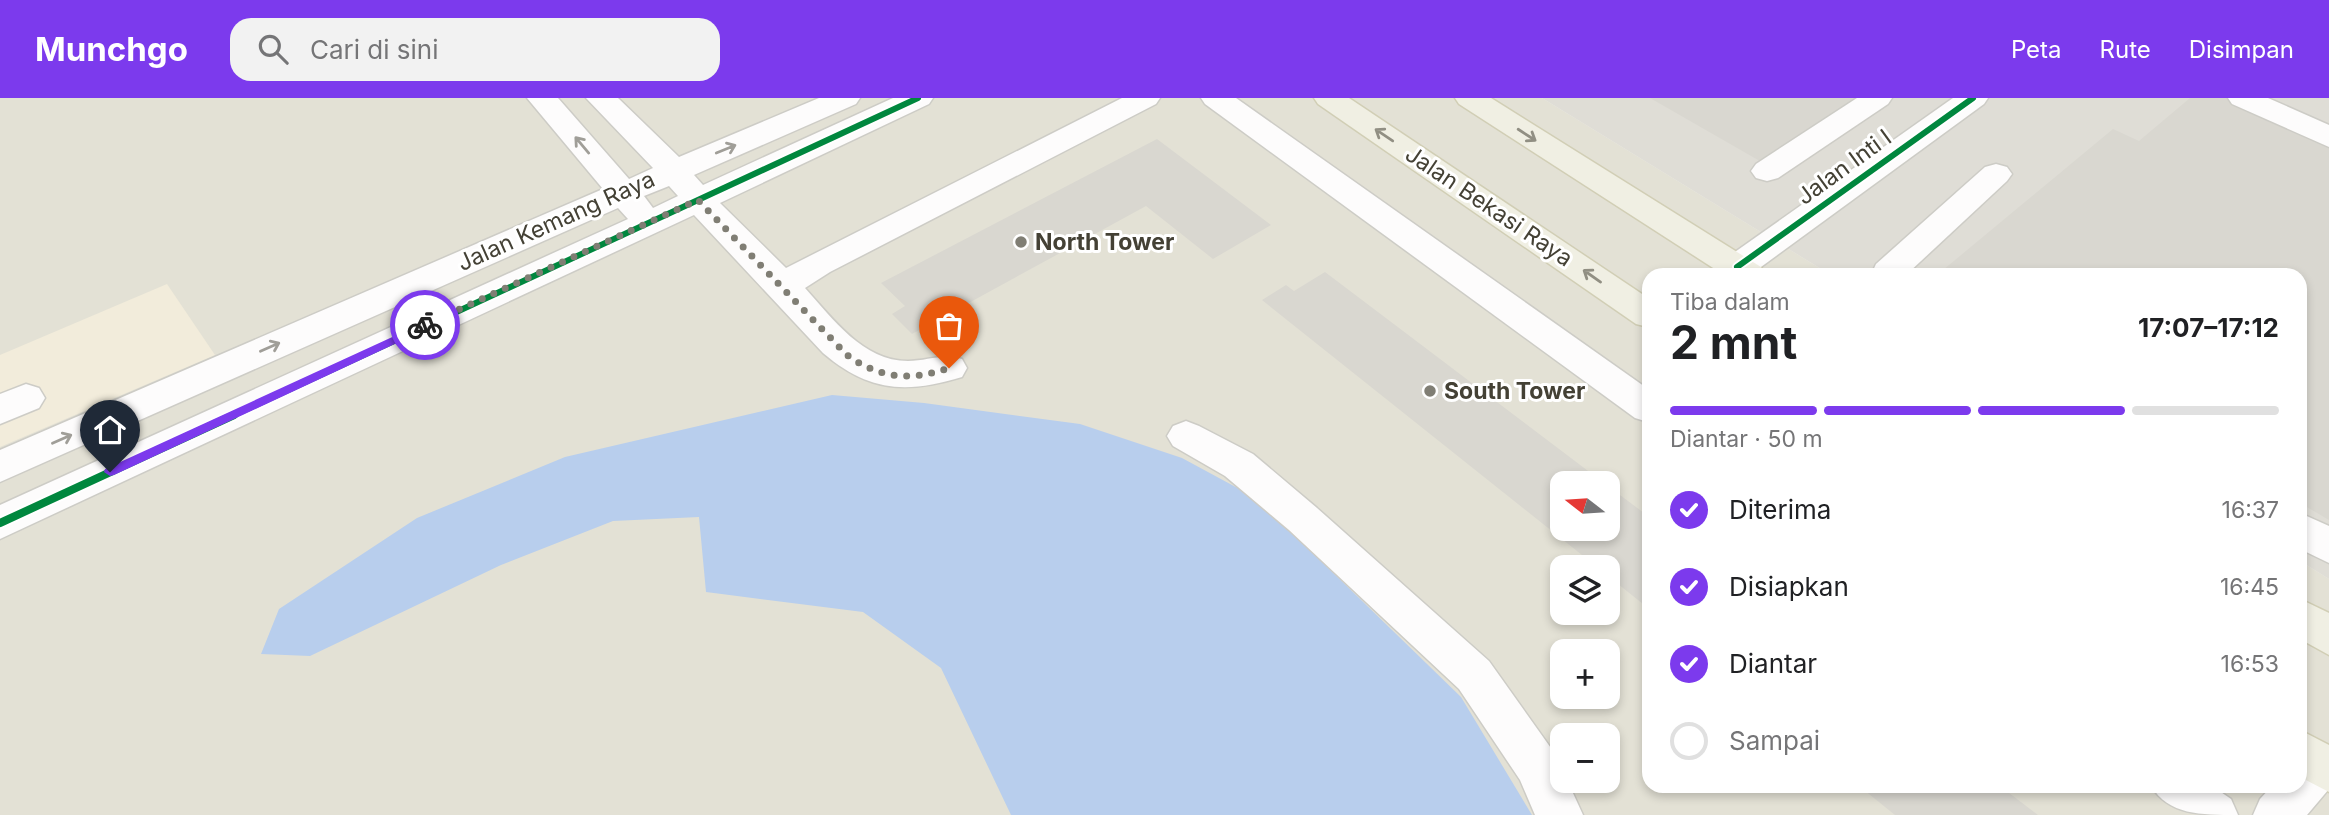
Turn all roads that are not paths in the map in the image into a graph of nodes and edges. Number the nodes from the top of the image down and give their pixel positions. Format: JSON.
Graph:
{"nodes":[{"id":1,"x":542,"y":98,"type":"edge"},
{"id":2,"x":601,"y":98,"type":"edge"},
{"id":3,"x":845,"y":98,"type":"edge"},
{"id":4,"x":918,"y":98,"type":"edge"},
{"id":5,"x":1144,"y":98,"type":"edge"},
{"id":6,"x":1216,"y":98,"type":"edge"},
{"id":7,"x":1329,"y":98,"type":"edge"},
{"id":8,"x":1470,"y":98,"type":"edge"},
{"id":9,"x":1877,"y":98,"type":"edge"},
{"id":10,"x":1973,"y":98,"type":"edge"},
{"id":11,"x":2243,"y":98,"type":"edge"},
{"id":12,"x":2329,"y":137,"type":"edge"},
{"id":13,"x":673,"y":170,"type":"junction"},
{"id":14,"x":1768,"y":171,"type":"dead end"},
{"id":15,"x":1996,"y":174,"type":"dead end"},
{"id":16,"x":622,"y":192,"type":"junction"},
{"id":17,"x":698,"y":200,"type":"junction"},
{"id":18,"x":650,"y":223,"type":"junction"},
{"id":19,"x":1738,"y":268,"type":"edge"},
{"id":20,"x":1747,"y":268,"type":"edge"},
{"id":21,"x":1895,"y":268,"type":"edge"},
{"id":22,"x":783,"y":286,"type":"junction"},
{"id":23,"x":1642,"y":311,"type":"edge"},
{"id":24,"x":949,"y":368,"type":"dead end"},
{"id":25,"x":1642,"y":404,"type":"edge"},
{"id":26,"x":1186,"y":436,"type":"dead end"},
{"id":27,"x":0,"y":467,"type":"edge"},
{"id":28,"x":0,"y":523,"type":"edge"},
{"id":29,"x":2307,"y":533,"type":"edge"},
{"id":30,"x":2329,"y":546,"type":"edge"},
{"id":31,"x":2307,"y":622,"type":"edge"},
{"id":32,"x":2329,"y":636,"type":"edge"},
{"id":33,"x":2184,"y":793,"type":"edge"},
{"id":34,"x":2294,"y":793,"type":"edge"},
{"id":35,"x":1559,"y":815,"type":"edge"},
{"id":36,"x":2214,"y":815,"type":"edge"},
{"id":37,"x":2277,"y":815,"type":"edge"}],
"edges":[{"from":16,"to":1,"type":"street","one_way":true},
{"from":2,"to":13,"type":"street"},
{"from":13,"to":3,"type":"street","name":"Jalan Kemang Raya","one_way":true},
{"from":4,"to":17,"type":"street","name":"Jalan Kemang Raya"},
{"from":5,"to":22,"type":"street"},
{"from":6,"to":25,"type":"street"},
{"from":23,"to":7,"type":"main road","name":"Jalan Bekasi Raya","one_way":true},
{"from":8,"to":19,"type":"main road","one_way":true},
{"from":9,"to":14,"type":"street"},
{"from":10,"to":20,"type":"street","name":"Jalan Inti I"},
{"from":11,"to":12,"type":"street"},
{"from":13,"to":16,"type":"street","name":"Jalan Kemang Raya"},
{"from":13,"to":17,"type":"street"},
{"from":15,"to":21,"type":"street"},
{"from":16,"to":18,"type":"street"},
{"from":27,"to":16,"type":"street","name":"Jalan Kemang Raya","one_way":true},
{"from":17,"to":18,"type":"street","name":"Jalan Kemang Raya"},
{"from":17,"to":22,"type":"street"},
{"from":18,"to":28,"type":"street","name":"Jalan Kemang Raya"},
{"from":22,"to":24,"type":"street"},
{"from":26,"to":35,"type":"street"},
{"from":29,"to":30,"type":"street"},
{"from":31,"to":32,"type":"main road"},
{"from":33,"to":36,"type":"street"},
{"from":34,"to":37,"type":"street"}]}
